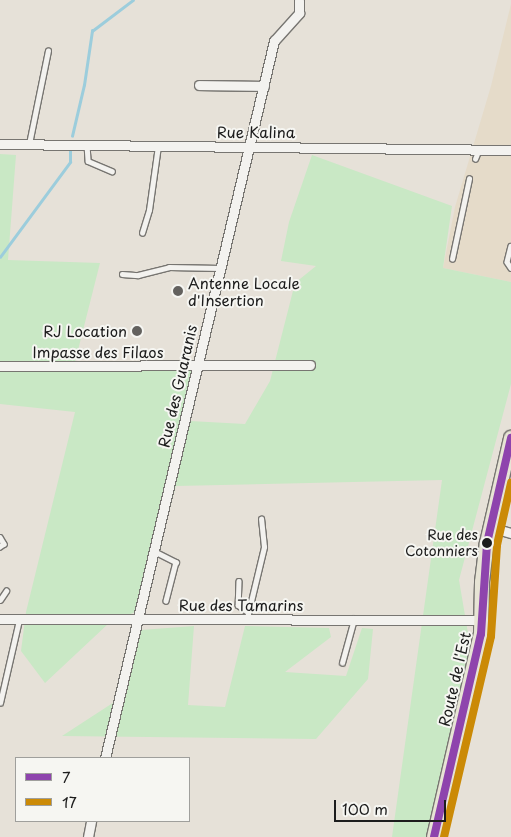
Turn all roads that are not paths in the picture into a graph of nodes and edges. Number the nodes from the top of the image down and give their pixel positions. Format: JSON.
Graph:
{"nodes":[{"id":1,"x":299,"y":0,"type":"edge"},
{"id":2,"x":48,"y":51,"type":"dead end"},
{"id":3,"x":199,"y":85,"type":"dead end"},
{"id":4,"x":264,"y":86,"type":"junction"},
{"id":5,"x":0,"y":144,"type":"edge"},
{"id":6,"x":29,"y":144,"type":"junction"},
{"id":7,"x":87,"y":145,"type":"junction"},
{"id":8,"x":248,"y":145,"type":"junction"},
{"id":9,"x":158,"y":146,"type":"junction"},
{"id":10,"x":479,"y":149,"type":"junction"},
{"id":11,"x":511,"y":150,"type":"edge"},
{"id":12,"x":474,"y":159,"type":"dead end"},
{"id":13,"x":112,"y":171,"type":"dead end"},
{"id":14,"x":469,"y":179,"type":"dead end"},
{"id":15,"x":142,"y":233,"type":"dead end"},
{"id":16,"x":511,"y":247,"type":"edge"},
{"id":17,"x":452,"y":259,"type":"dead end"},
{"id":18,"x":220,"y":268,"type":"junction"},
{"id":19,"x":511,"y":268,"type":"edge"},
{"id":20,"x":122,"y":274,"type":"dead end"},
{"id":21,"x":196,"y":365,"type":"junction"},
{"id":22,"x":310,"y":365,"type":"dead end"},
{"id":23,"x":0,"y":366,"type":"edge"},
{"id":24,"x":511,"y":438,"type":"edge"},
{"id":25,"x":261,"y":519,"type":"dead end"},
{"id":26,"x":490,"y":527,"type":"junction"},
{"id":27,"x":511,"y":532,"type":"edge"},
{"id":28,"x":0,"y":537,"type":"edge"},
{"id":29,"x":0,"y":547,"type":"edge"},
{"id":30,"x":153,"y":550,"type":"junction"},
{"id":31,"x":239,"y":581,"type":"dead end"},
{"id":32,"x":6,"y":591,"type":"dead end"},
{"id":33,"x":0,"y":600,"type":"edge"},
{"id":34,"x":166,"y":601,"type":"dead end"},
{"id":35,"x":248,"y":615,"type":"junction"},
{"id":36,"x":20,"y":618,"type":"junction"},
{"id":37,"x":137,"y":618,"type":"junction"},
{"id":38,"x":354,"y":618,"type":"junction"},
{"id":39,"x":0,"y":619,"type":"edge"},
{"id":40,"x":483,"y":620,"type":"junction"},
{"id":41,"x":342,"y":663,"type":"dead end"},
{"id":42,"x":0,"y":703,"type":"edge"},
{"id":43,"x":105,"y":757,"type":"edge"},
{"id":44,"x":91,"y":822,"type":"edge"},
{"id":45,"x":88,"y":837,"type":"edge"},
{"id":46,"x":434,"y":837,"type":"edge"}],
"edges":[{"from":1,"to":4,"type":"street","name":"Rue des Guaranis"},
{"from":2,"to":6,"type":"lane"},
{"from":3,"to":4,"type":"street"},
{"from":4,"to":8,"type":"street","name":"Rue des Guaranis"},
{"from":5,"to":6,"type":"street","name":"Rue Kalina"},
{"from":6,"to":7,"type":"street","name":"Rue Kalina"},
{"from":7,"to":9,"type":"street","name":"Rue Kalina"},
{"from":7,"to":13,"type":"lane"},
{"from":8,"to":9,"type":"street","name":"Rue Kalina"},
{"from":8,"to":10,"type":"street","name":"Rue Kalina"},
{"from":8,"to":18,"type":"street","name":"Rue des Guaranis"},
{"from":9,"to":15,"type":"lane"},
{"from":10,"to":11,"type":"street","name":"Rue Kalina"},
{"from":10,"to":12,"type":"lane"},
{"from":14,"to":17,"type":"lane"},
{"from":16,"to":19,"type":"lane"},
{"from":18,"to":20,"type":"lane"},
{"from":18,"to":21,"type":"street","name":"Rue des Guaranis"},
{"from":21,"to":22,"type":"street","name":"Impasse des Filaos"},
{"from":21,"to":23,"type":"street","name":"Impasse des Filaos"},
{"from":21,"to":30,"type":"street","name":"Rue des Guaranis"},
{"from":24,"to":26,"type":"main road","name":"Route de l'Est"},
{"from":25,"to":35,"type":"lane"},
{"from":26,"to":27,"type":"street"},
{"from":26,"to":40,"type":"main road","name":"Route de l'Est"},
{"from":28,"to":29,"type":"lane"},
{"from":30,"to":34,"type":"lane"},
{"from":30,"to":37,"type":"street","name":"Rue des Guaranis"},
{"from":31,"to":35,"type":"lane"},
{"from":32,"to":33,"type":"lane"},
{"from":35,"to":37,"type":"street","name":"Rue des Tamarins"},
{"from":35,"to":38,"type":"street","name":"Rue des Tamarins"},
{"from":36,"to":37,"type":"street","name":"Rue des Tamarins"},
{"from":36,"to":39,"type":"street","name":"Rue des Tamarins"},
{"from":36,"to":42,"type":"lane"},
{"from":37,"to":43,"type":"street","name":"Rue des Guaranis"},
{"from":38,"to":40,"type":"street","name":"Rue des Tamarins"},
{"from":38,"to":41,"type":"lane"},
{"from":40,"to":46,"type":"main road","name":"Route de l'Est"},
{"from":44,"to":45,"type":"street"}]}
